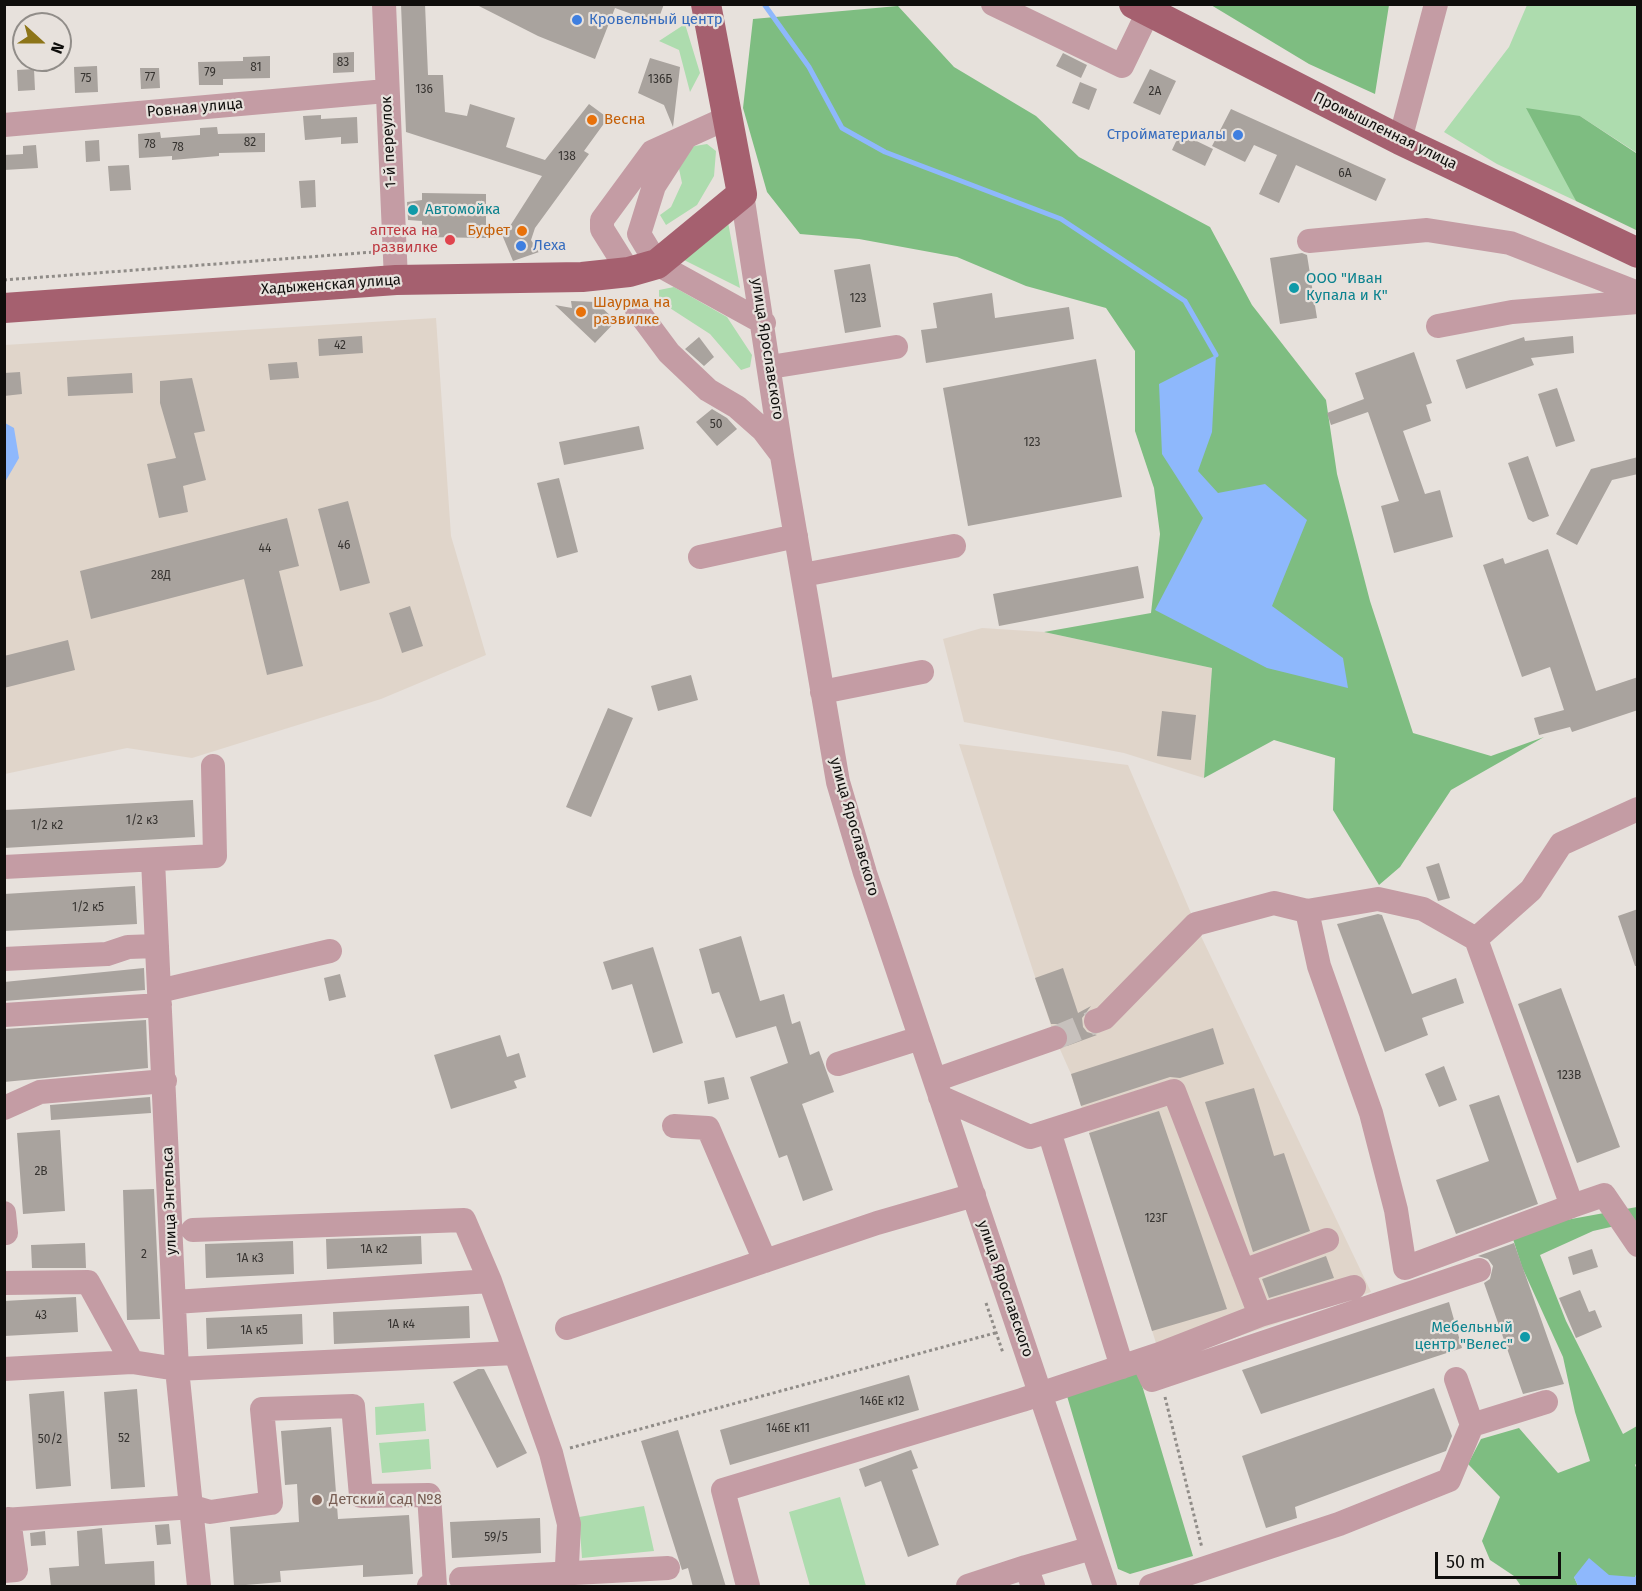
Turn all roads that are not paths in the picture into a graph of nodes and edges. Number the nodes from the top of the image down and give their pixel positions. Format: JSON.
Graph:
{"nodes":[{"id":1,"x":384,"y":4,"type":"edge"},
{"id":2,"x":706,"y":4,"type":"edge"},
{"id":3,"x":993,"y":4,"type":"edge"},
{"id":4,"x":1436,"y":4,"type":"edge"},
{"id":5,"x":1144,"y":7,"type":"edge"},
{"id":6,"x":386,"y":91,"type":"junction"},
{"id":7,"x":727,"y":118,"type":"junction"},
{"id":8,"x":4,"y":125,"type":"edge"},
{"id":9,"x":685,"y":138,"type":"junction"},
{"id":10,"x":1400,"y":140,"type":"junction"},
{"id":11,"x":742,"y":194,"type":"junction"},
{"id":12,"x":1309,"y":241,"type":"dead end"},
{"id":13,"x":1638,"y":253,"type":"edge"},
{"id":14,"x":643,"y":268,"type":"junction"},
{"id":15,"x":396,"y":280,"type":"junction"},
{"id":16,"x":1638,"y":293,"type":"edge"},
{"id":17,"x":1638,"y":302,"type":"edge"},
{"id":18,"x":4,"y":308,"type":"edge"},
{"id":19,"x":637,"y":310,"type":"dead end"},
{"id":20,"x":764,"y":323,"type":"junction"},
{"id":21,"x":1438,"y":327,"type":"dead end"},
{"id":22,"x":896,"y":347,"type":"dead end"},
{"id":23,"x":770,"y":367,"type":"junction"},
{"id":24,"x":782,"y":456,"type":"junction"},
{"id":25,"x":796,"y":536,"type":"junction"},
{"id":26,"x":954,"y":546,"type":"dead end"},
{"id":27,"x":700,"y":557,"type":"dead end"},
{"id":28,"x":803,"y":575,"type":"junction"},
{"id":29,"x":922,"y":672,"type":"dead end"},
{"id":30,"x":822,"y":692,"type":"junction"},
{"id":31,"x":213,"y":766,"type":"dead end"},
{"id":32,"x":1638,"y":809,"type":"edge"},
{"id":33,"x":153,"y":860,"type":"junction"},
{"id":34,"x":4,"y":867,"type":"edge"},
{"id":35,"x":1307,"y":911,"type":"junction"},
{"id":36,"x":1476,"y":939,"type":"junction"},
{"id":37,"x":157,"y":946,"type":"junction"},
{"id":38,"x":330,"y":951,"type":"dead end"},
{"id":39,"x":4,"y":959,"type":"edge"},
{"id":40,"x":159,"y":998,"type":"junction"},
{"id":41,"x":4,"y":1015,"type":"edge"},
{"id":42,"x":1096,"y":1021,"type":"tunnel mouth"},
{"id":43,"x":920,"y":1038,"type":"junction"},
{"id":44,"x":1055,"y":1038,"type":"tunnel mouth"},
{"id":45,"x":838,"y":1065,"type":"dead end"},
{"id":46,"x":165,"y":1081,"type":"junction"},
{"id":47,"x":937,"y":1089,"type":"junction"},
{"id":48,"x":4,"y":1108,"type":"edge"},
{"id":49,"x":674,"y":1126,"type":"dead end"},
{"id":50,"x":1049,"y":1131,"type":"junction"},
{"id":51,"x":974,"y":1196,"type":"junction"},
{"id":52,"x":1572,"y":1206,"type":"junction"},
{"id":53,"x":193,"y":1230,"type":"dead end"},
{"id":54,"x":1327,"y":1240,"type":"dead end"},
{"id":55,"x":1638,"y":1245,"type":"edge"},
{"id":56,"x":765,"y":1261,"type":"junction"},
{"id":57,"x":1479,"y":1270,"type":"dead end"},
{"id":58,"x":1243,"y":1271,"type":"junction"},
{"id":59,"x":490,"y":1281,"type":"junction"},
{"id":60,"x":4,"y":1283,"type":"edge"},
{"id":61,"x":1354,"y":1287,"type":"dead end"},
{"id":62,"x":175,"y":1302,"type":"junction"},
{"id":63,"x":1260,"y":1315,"type":"junction"},
{"id":64,"x":567,"y":1328,"type":"dead end"},
{"id":65,"x":515,"y":1353,"type":"junction"},
{"id":66,"x":132,"y":1362,"type":"junction"},
{"id":67,"x":1132,"y":1363,"type":"junction"},
{"id":68,"x":4,"y":1369,"type":"edge"},
{"id":69,"x":177,"y":1369,"type":"junction"},
{"id":70,"x":1456,"y":1379,"type":"dead end"},
{"id":71,"x":1040,"y":1394,"type":"junction"},
{"id":72,"x":1546,"y":1402,"type":"dead end"},
{"id":73,"x":1472,"y":1425,"type":"junction"},
{"id":74,"x":193,"y":1507,"type":"junction"},
{"id":75,"x":7,"y":1520,"type":"edge"},
{"id":76,"x":1092,"y":1548,"type":"junction"},
{"id":77,"x":668,"y":1568,"type":"dead end"},
{"id":78,"x":4,"y":1571,"type":"edge"},
{"id":79,"x":1030,"y":1577,"type":"edge"},
{"id":80,"x":461,"y":1578,"type":"dead end"},
{"id":81,"x":566,"y":1580,"type":"edge"},
{"id":82,"x":199,"y":1587,"type":"edge"},
{"id":83,"x":429,"y":1587,"type":"edge"},
{"id":84,"x":748,"y":1587,"type":"edge"},
{"id":85,"x":968,"y":1587,"type":"edge"},
{"id":86,"x":1105,"y":1587,"type":"edge"},
{"id":87,"x":1151,"y":1587,"type":"edge"}],
"edges":[{"from":1,"to":6,"type":"street","name":"1-й переулок"},
{"from":2,"to":7,"type":"main road","name":"улица Ярославского"},
{"from":3,"to":5,"type":"street"},
{"from":4,"to":10,"type":"street"},
{"from":5,"to":10,"type":"main road","name":"Промышленная улица"},
{"from":6,"to":8,"type":"street","name":"Ровная улица"},
{"from":6,"to":15,"type":"street","name":"1-й переулок"},
{"from":7,"to":9,"type":"street"},
{"from":7,"to":11,"type":"main road","name":"улица Ярославского"},
{"from":9,"to":14,"type":"street"},
{"from":9,"to":14,"type":"street"},
{"from":10,"to":13,"type":"main road","name":"Промышленная улица"},
{"from":11,"to":14,"type":"main road"},
{"from":11,"to":20,"type":"street","name":"улица Ярославского"},
{"from":12,"to":16,"type":"street"},
{"from":14,"to":15,"type":"main road","name":"Хадыженская улица"},
{"from":14,"to":20,"type":"street"},
{"from":15,"to":18,"type":"main road","name":"Хадыженская улица"},
{"from":17,"to":21,"type":"street"},
{"from":19,"to":24,"type":"street"},
{"from":20,"to":23,"type":"street","name":"улица Ярославского"},
{"from":22,"to":23,"type":"street"},
{"from":23,"to":24,"type":"street","name":"улица Ярославского"},
{"from":24,"to":25,"type":"street","name":"улица Ярославского"},
{"from":25,"to":27,"type":"street"},
{"from":25,"to":28,"type":"street","name":"улица Ярославского"},
{"from":26,"to":28,"type":"street"},
{"from":28,"to":30,"type":"street","name":"улица Ярославского"},
{"from":29,"to":30,"type":"street"},
{"from":30,"to":43,"type":"street","name":"улица Ярославского"},
{"from":31,"to":33,"type":"street"},
{"from":32,"to":36,"type":"street"},
{"from":33,"to":34,"type":"street"},
{"from":33,"to":37,"type":"street","name":"улица Энгельса"},
{"from":35,"to":36,"type":"street"},
{"from":35,"to":42,"type":"street"},
{"from":35,"to":52,"type":"street"},
{"from":36,"to":52,"type":"street"},
{"from":37,"to":39,"type":"street"},
{"from":37,"to":40,"type":"street","name":"улица Энгельса"},
{"from":38,"to":40,"type":"street"},
{"from":40,"to":41,"type":"street"},
{"from":40,"to":46,"type":"street","name":"улица Энгельса"},
{"from":43,"to":45,"type":"street"},
{"from":43,"to":47,"type":"street","name":"улица Ярославского"},
{"from":44,"to":47,"type":"street"},
{"from":46,"to":48,"type":"street"},
{"from":46,"to":62,"type":"street","name":"улица Энгельса"},
{"from":47,"to":50,"type":"street"},
{"from":47,"to":51,"type":"street","name":"улица Ярославского"},
{"from":49,"to":56,"type":"street"},
{"from":50,"to":58,"type":"street"},
{"from":50,"to":67,"type":"street"},
{"from":51,"to":56,"type":"street"},
{"from":51,"to":71,"type":"street","name":"улица Ярославского"},
{"from":52,"to":55,"type":"street"},
{"from":53,"to":59,"type":"street"},
{"from":54,"to":58,"type":"street"},
{"from":56,"to":64,"type":"street"},
{"from":57,"to":67,"type":"street"},
{"from":58,"to":63,"type":"street"},
{"from":59,"to":62,"type":"street"},
{"from":59,"to":65,"type":"street"},
{"from":60,"to":66,"type":"street"},
{"from":61,"to":63,"type":"street"},
{"from":62,"to":69,"type":"street","name":"улица Энгельса"},
{"from":63,"to":67,"type":"street"},
{"from":65,"to":69,"type":"street"},
{"from":65,"to":81,"type":"street"},
{"from":66,"to":68,"type":"street"},
{"from":66,"to":69,"type":"street"},
{"from":67,"to":71,"type":"street"},
{"from":69,"to":74,"type":"street","name":"улица Энгельса"},
{"from":70,"to":73,"type":"street"},
{"from":71,"to":76,"type":"street","name":"улица Ярославского"},
{"from":71,"to":84,"type":"street"},
{"from":72,"to":73,"type":"street"},
{"from":73,"to":87,"type":"street"},
{"from":74,"to":75,"type":"street"},
{"from":74,"to":82,"type":"street","name":"улица Энгельса"},
{"from":74,"to":83,"type":"street"},
{"from":75,"to":78,"type":"street"},
{"from":76,"to":79,"type":"street"},
{"from":76,"to":86,"type":"street","name":"улица Ярославского"},
{"from":77,"to":81,"type":"street"},
{"from":79,"to":85,"type":"street"},
{"from":80,"to":81,"type":"street"}]}
